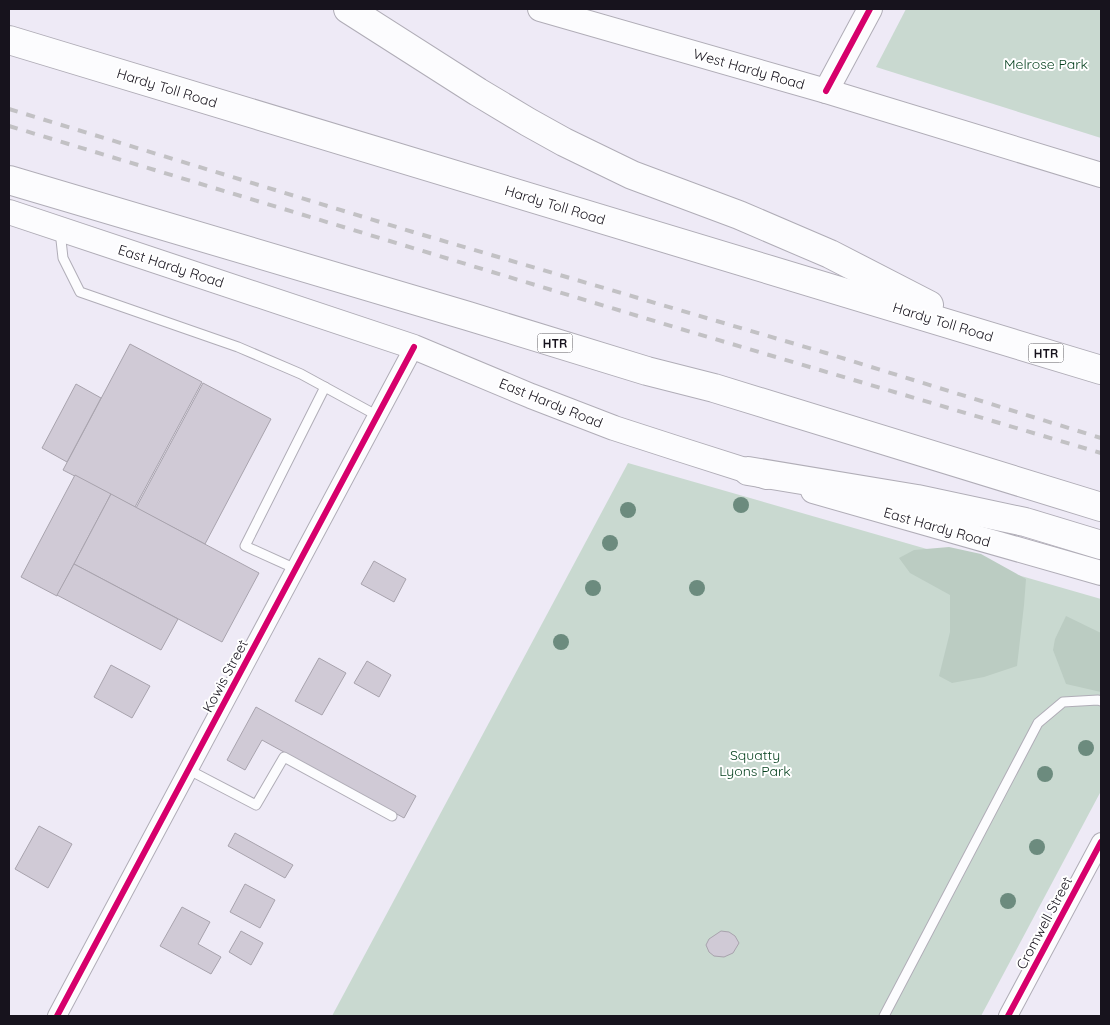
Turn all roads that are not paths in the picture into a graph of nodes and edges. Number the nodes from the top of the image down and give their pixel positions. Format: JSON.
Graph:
{"nodes":[{"id":1,"x":348,"y":9,"type":"edge"},
{"id":2,"x":540,"y":9,"type":"edge"},
{"id":3,"x":870,"y":9,"type":"edge"},
{"id":4,"x":9,"y":40,"type":"edge"},
{"id":5,"x":826,"y":92,"type":"junction"},
{"id":6,"x":1101,"y":175,"type":"edge"},
{"id":7,"x":9,"y":180,"type":"edge"},
{"id":8,"x":9,"y":212,"type":"edge"},
{"id":9,"x":59,"y":229,"type":"junction"},
{"id":10,"x":990,"y":336,"type":"junction"},
{"id":11,"x":414,"y":347,"type":"junction"},
{"id":12,"x":1101,"y":370,"type":"edge"},
{"id":13,"x":325,"y":387,"type":"junction"},
{"id":14,"x":378,"y":416,"type":"junction"},
{"id":15,"x":748,"y":471,"type":"junction"},
{"id":16,"x":1101,"y":507,"type":"edge"},
{"id":17,"x":1101,"y":545,"type":"edge"},
{"id":18,"x":296,"y":568,"type":"junction"},
{"id":19,"x":1101,"y":572,"type":"edge"},
{"id":20,"x":1101,"y":701,"type":"edge"},
{"id":21,"x":189,"y":770,"type":"junction"},
{"id":22,"x":392,"y":816,"type":"dead end"},
{"id":23,"x":1101,"y":842,"type":"edge"},
{"id":24,"x":57,"y":1016,"type":"edge"},
{"id":25,"x":884,"y":1016,"type":"edge"},
{"id":26,"x":1008,"y":1016,"type":"edge"}],
"edges":[{"from":1,"to":10,"type":"highway"},
{"from":2,"to":5,"type":"main road","name":"West Hardy Road"},
{"from":3,"to":5,"type":"main road"},
{"from":4,"to":10,"type":"highway","name":"Hardy Toll Road","number":"HTR"},
{"from":5,"to":6,"type":"main road","name":"West Hardy Road"},
{"from":7,"to":16,"type":"highway","number":"HTR"},
{"from":8,"to":9,"type":"main road","name":"East Hardy Road"},
{"from":9,"to":11,"type":"main road","name":"East Hardy Road"},
{"from":9,"to":13,"type":"lane"},
{"from":10,"to":12,"type":"highway","name":"Hardy Toll Road","number":"HTR"},
{"from":11,"to":14,"type":"street","name":"Kowis Street"},
{"from":11,"to":15,"type":"main road","name":"East Hardy Road"},
{"from":13,"to":14,"type":"lane"},
{"from":13,"to":18,"type":"lane"},
{"from":14,"to":18,"type":"street","name":"Kowis Street"},
{"from":15,"to":17,"type":"highway"},
{"from":15,"to":19,"type":"main road","name":"East Hardy Road"},
{"from":18,"to":21,"type":"street","name":"Kowis Street"},
{"from":20,"to":25,"type":"lane"},
{"from":21,"to":22,"type":"lane"},
{"from":21,"to":24,"type":"street","name":"Kowis Street"},
{"from":23,"to":26,"type":"street","name":"Cromwell Street"}]}
